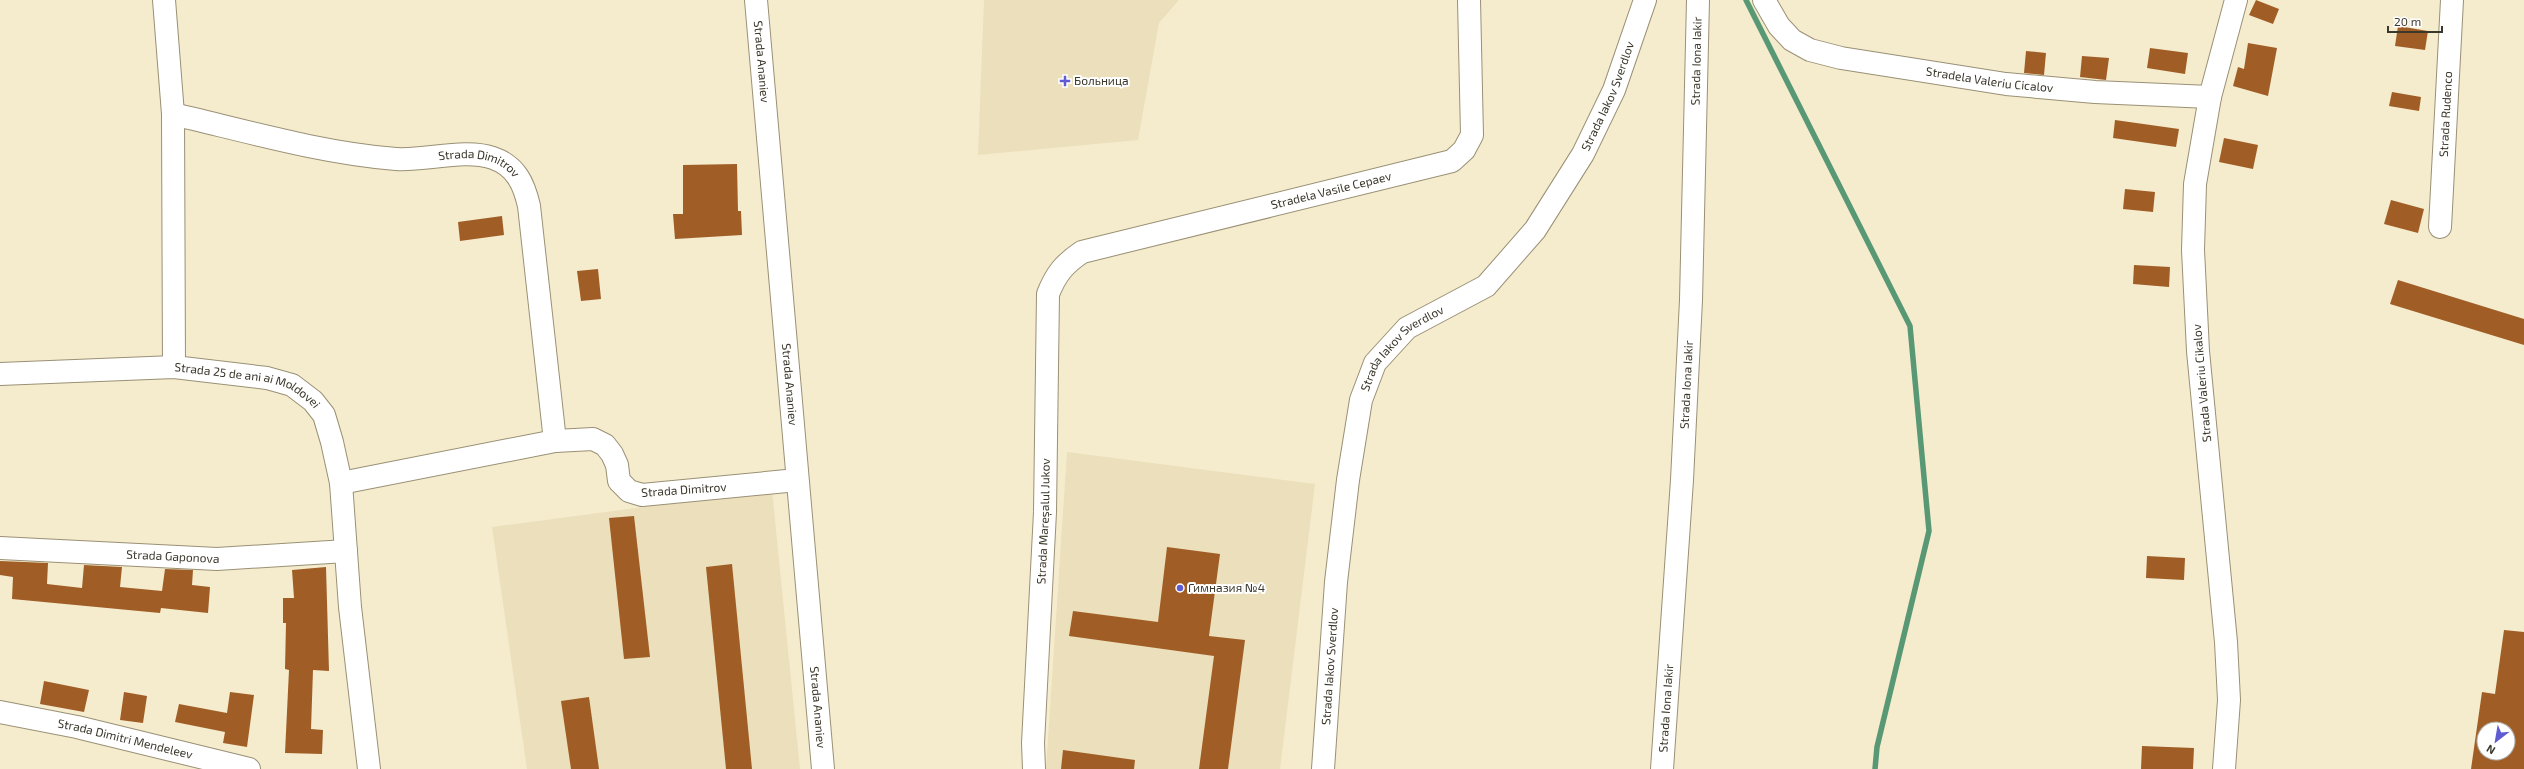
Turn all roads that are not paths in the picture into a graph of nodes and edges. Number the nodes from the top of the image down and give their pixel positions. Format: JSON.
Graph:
{"nodes":[{"id":1,"x":164,"y":0,"type":"edge"},
{"id":2,"x":756,"y":0,"type":"edge"},
{"id":3,"x":1469,"y":0,"type":"edge"},
{"id":4,"x":1645,"y":0,"type":"edge"},
{"id":5,"x":1698,"y":0,"type":"edge"},
{"id":6,"x":1764,"y":0,"type":"edge"},
{"id":7,"x":2236,"y":0,"type":"edge"},
{"id":8,"x":2452,"y":0,"type":"edge"},
{"id":9,"x":2210,"y":97,"type":"junction"},
{"id":10,"x":173,"y":114,"type":"junction"},
{"id":11,"x":2440,"y":227,"type":"dead end"},
{"id":12,"x":1055,"y":275,"type":"joint"},
{"id":13,"x":174,"y":367,"type":"junction"},
{"id":14,"x":0,"y":374,"type":"edge"},
{"id":15,"x":555,"y":441,"type":"junction"},
{"id":16,"x":797,"y":480,"type":"junction"},
{"id":17,"x":340,"y":483,"type":"junction"},
{"id":18,"x":0,"y":548,"type":"edge"},
{"id":19,"x":346,"y":551,"type":"junction"},
{"id":20,"x":0,"y":712,"type":"edge"},
{"id":21,"x":249,"y":769,"type":"edge"},
{"id":22,"x":368,"y":769,"type":"edge"},
{"id":23,"x":823,"y":769,"type":"edge"},
{"id":24,"x":1034,"y":769,"type":"edge"},
{"id":25,"x":1323,"y":769,"type":"edge"},
{"id":26,"x":1662,"y":769,"type":"edge"},
{"id":27,"x":2224,"y":769,"type":"edge"}],
"edges":[{"from":1,"to":10,"type":"street","name":"Strada 25 de ani ai Moldovei"},
{"from":2,"to":16,"type":"street","name":"Strada Ananiev"},
{"from":3,"to":12,"type":"street","name":"Stradela Vasile Cepaev"},
{"from":4,"to":25,"type":"street","name":"Strada Iakov Sverdlov"},
{"from":5,"to":26,"type":"street","name":"Strada Iona Iakir"},
{"from":6,"to":9,"type":"street","name":"Stradela Valeriu Cicalov"},
{"from":7,"to":9,"type":"street","name":"Strada Valeriu Cikalov"},
{"from":8,"to":11,"type":"street","name":"Strada Rudenco"},
{"from":9,"to":27,"type":"street","name":"Strada Valeriu Cikalov"},
{"from":10,"to":13,"type":"street","name":"Strada 25 de ani ai Moldovei"},
{"from":10,"to":15,"type":"street","name":"Strada Dimitrov"},
{"from":12,"to":24,"type":"street","name":"Strada Mareșalul Jukov"},
{"from":13,"to":14,"type":"street"},
{"from":13,"to":17,"type":"street","name":"Strada 25 de ani ai Moldovei"},
{"from":15,"to":16,"type":"street","name":"Strada Dimitrov"},
{"from":15,"to":17,"type":"street","name":"Strada Dimitrov"},
{"from":16,"to":23,"type":"street","name":"Strada Ananiev"},
{"from":17,"to":19,"type":"street","name":"Strada 25 de ani ai Moldovei"},
{"from":18,"to":19,"type":"street","name":"Strada Gaponova"},
{"from":19,"to":22,"type":"street","name":"Strada 25 de ani ai Moldovei"},
{"from":20,"to":21,"type":"street","name":"Strada Dimitri Mendeleev"}]}
